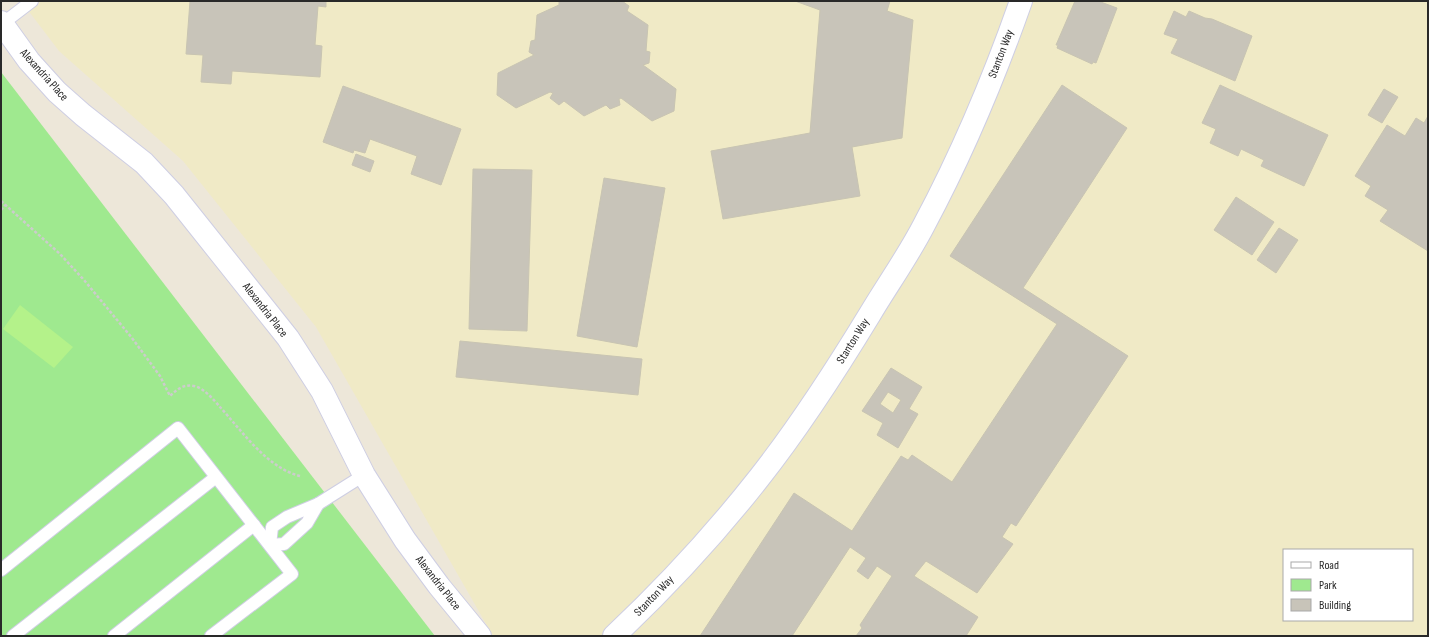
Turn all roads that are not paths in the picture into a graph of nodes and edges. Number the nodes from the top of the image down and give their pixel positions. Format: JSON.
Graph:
{"nodes":[{"id":1,"x":32,"y":1,"type":"edge"},
{"id":2,"x":1021,"y":1,"type":"edge"},
{"id":3,"x":1,"y":23,"type":"edge"},
{"id":4,"x":364,"y":475,"type":"junction"},
{"id":5,"x":216,"y":477,"type":"junction"},
{"id":6,"x":318,"y":504,"type":"junction"},
{"id":7,"x":254,"y":525,"type":"junction"},
{"id":8,"x":270,"y":545,"type":"junction"},
{"id":9,"x":1,"y":570,"type":"edge"},
{"id":10,"x":13,"y":636,"type":"edge"},
{"id":11,"x":114,"y":636,"type":"edge"},
{"id":12,"x":211,"y":636,"type":"edge"},
{"id":13,"x":480,"y":636,"type":"edge"},
{"id":14,"x":614,"y":636,"type":"edge"}],
"edges":[{"from":1,"to":3,"type":"lane"},
{"from":2,"to":14,"type":"street","name":"Stanton Way"},
{"from":3,"to":4,"type":"street","name":"Alexandria Place"},
{"from":4,"to":6,"type":"lane"},
{"from":4,"to":13,"type":"street","name":"Alexandria Place"},
{"from":5,"to":7,"type":"lane"},
{"from":5,"to":9,"type":"lane"},
{"from":5,"to":10,"type":"lane"},
{"from":6,"to":8,"type":"lane"},
{"from":6,"to":8,"type":"lane"},
{"from":7,"to":8,"type":"lane"},
{"from":7,"to":11,"type":"lane"},
{"from":8,"to":12,"type":"lane"}]}
